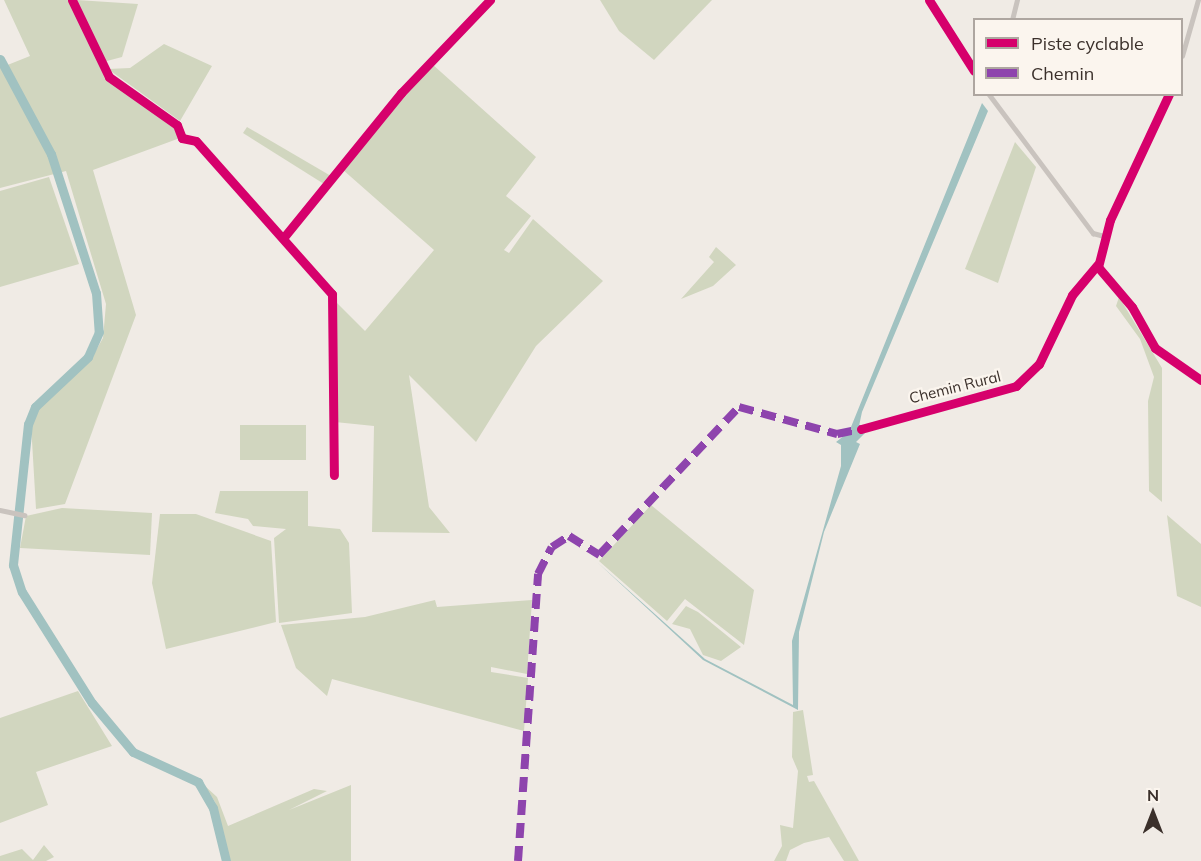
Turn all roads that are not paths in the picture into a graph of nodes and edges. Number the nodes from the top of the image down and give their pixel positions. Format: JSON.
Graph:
{"nodes":[{"id":1,"x":72,"y":0,"type":"edge"},
{"id":2,"x":490,"y":0,"type":"edge"},
{"id":3,"x":929,"y":0,"type":"edge"},
{"id":4,"x":1017,"y":0,"type":"edge"},
{"id":5,"x":1198,"y":0,"type":"edge"},
{"id":6,"x":1012,"y":18,"type":"edge"},
{"id":7,"x":1183,"y":52,"type":"edge"},
{"id":8,"x":973,"y":68,"type":"edge"},
{"id":9,"x":990,"y":96,"type":"edge"},
{"id":10,"x":1168,"y":96,"type":"edge"},
{"id":11,"x":1104,"y":236,"type":"junction"},
{"id":12,"x":284,"y":237,"type":"junction"},
{"id":13,"x":1098,"y":264,"type":"junction"},
{"id":14,"x":1201,"y":380,"type":"edge"},
{"id":15,"x":861,"y":429,"type":"dead end"},
{"id":16,"x":333,"y":475,"type":"dead end"},
{"id":17,"x":0,"y":510,"type":"edge"},
{"id":18,"x":24,"y":515,"type":"dead end"}],
"edges":[{"from":1,"to":12,"type":"street"},
{"from":2,"to":12,"type":"street"},
{"from":3,"to":8,"type":"street"},
{"from":4,"to":6,"type":"street"},
{"from":5,"to":7,"type":"street"},
{"from":9,"to":11,"type":"street"},
{"from":10,"to":11,"type":"street"},
{"from":11,"to":13,"type":"street"},
{"from":12,"to":16,"type":"street"},
{"from":13,"to":14,"type":"street"},
{"from":13,"to":15,"type":"street","name":"Chemin Rural"},
{"from":17,"to":18,"type":"street"}]}
